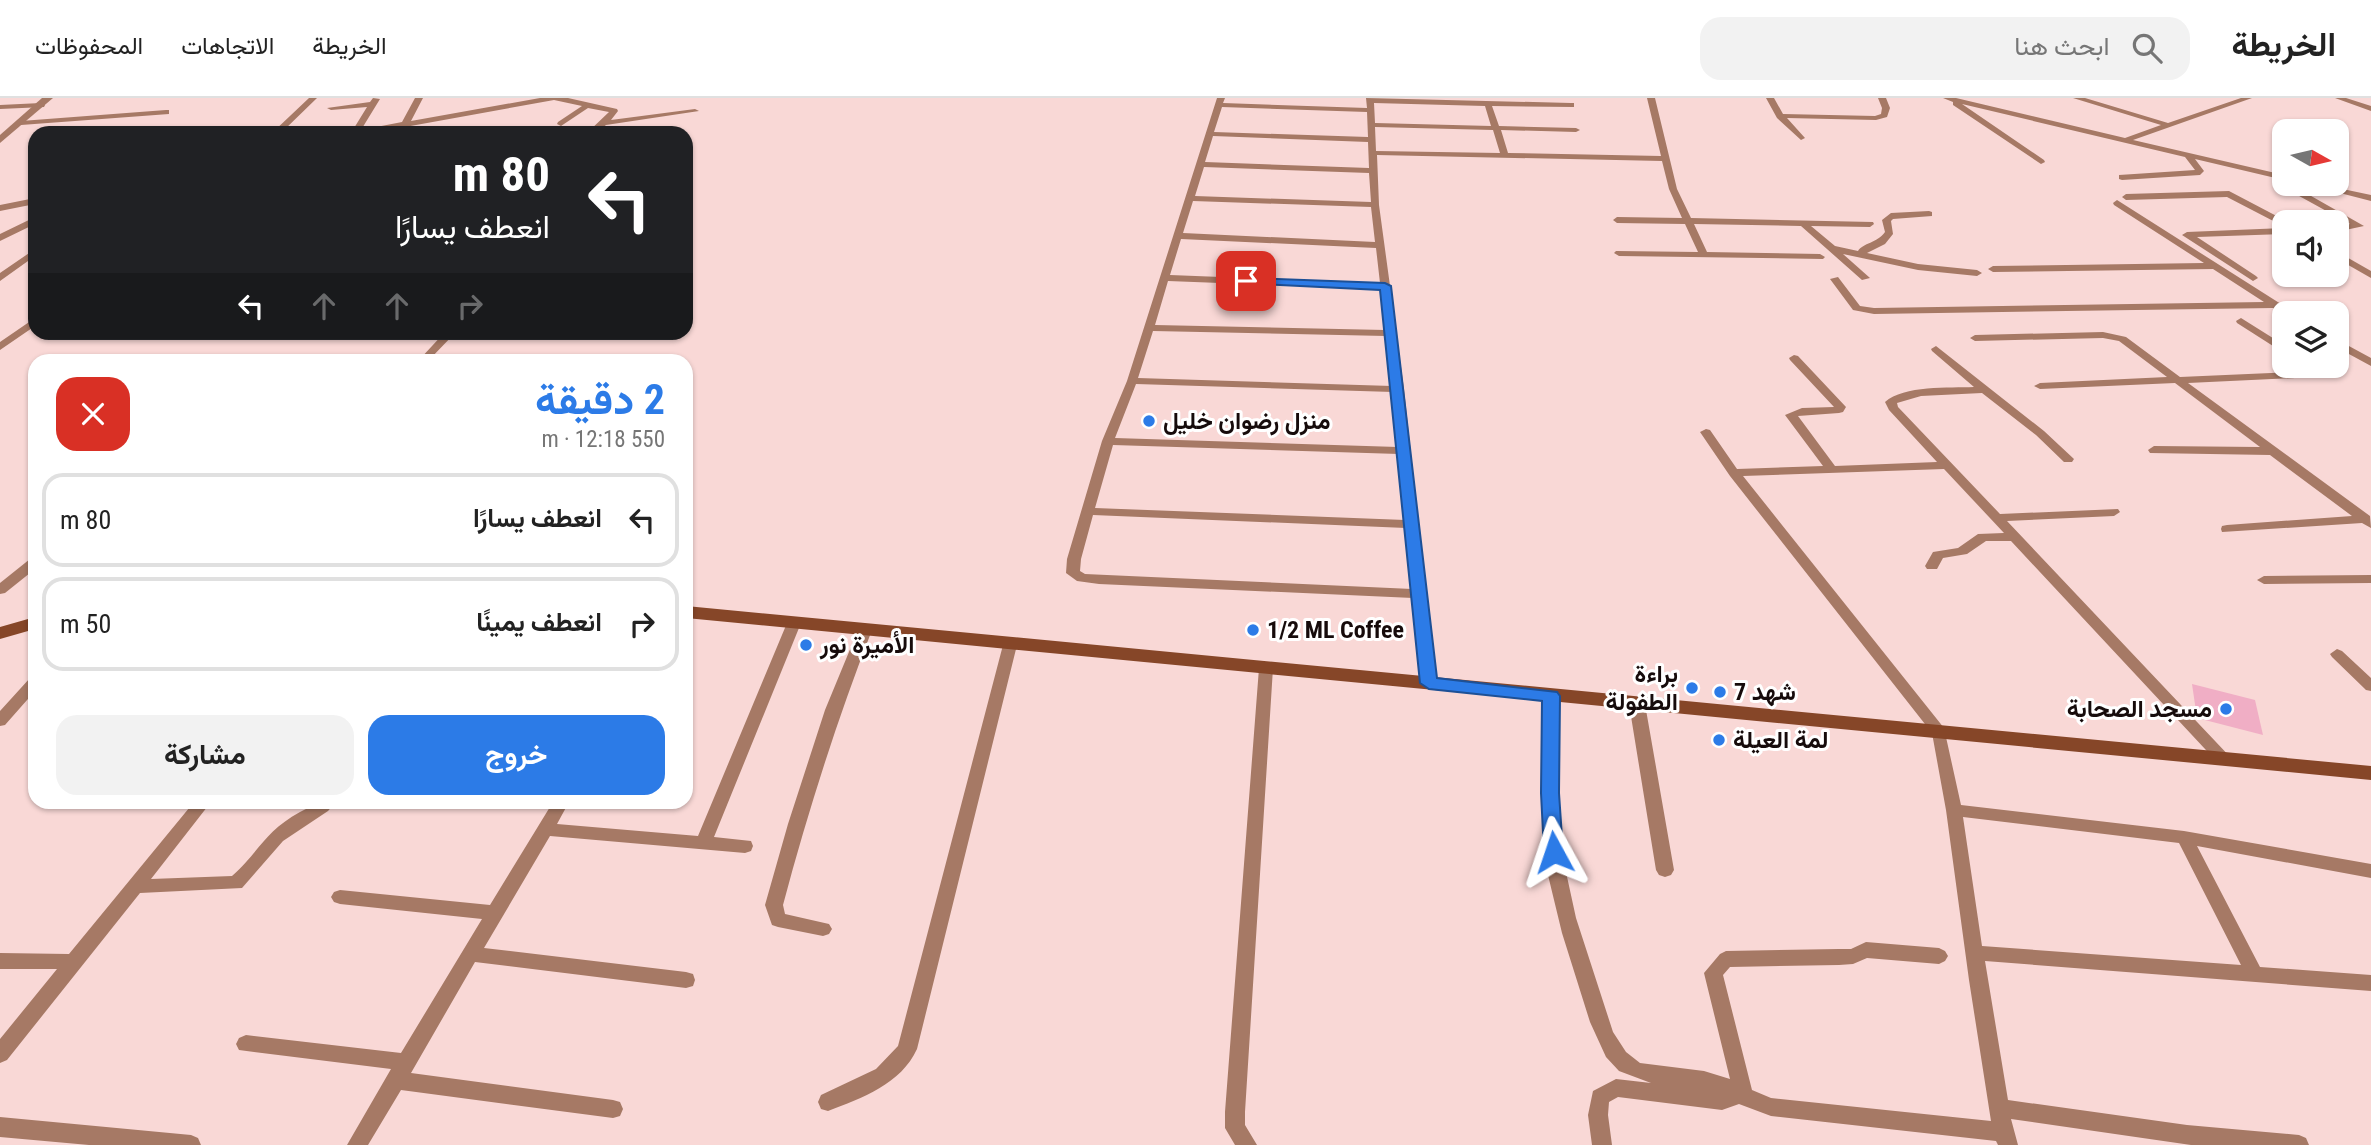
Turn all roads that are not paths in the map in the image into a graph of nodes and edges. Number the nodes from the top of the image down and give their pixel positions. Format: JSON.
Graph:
{"nodes":[{"id":1,"x":313,"y":98,"type":"edge"},
{"id":2,"x":419,"y":98,"type":"edge"},
{"id":3,"x":554,"y":98,"type":"edge"},
{"id":4,"x":1651,"y":98,"type":"edge"},
{"id":5,"x":1770,"y":98,"type":"edge"},
{"id":6,"x":1882,"y":98,"type":"edge"},
{"id":7,"x":1948,"y":98,"type":"edge"},
{"id":8,"x":2077,"y":98,"type":"edge"},
{"id":9,"x":2248,"y":98,"type":"edge"},
{"id":10,"x":2339,"y":98,"type":"edge"},
{"id":11,"x":44,"y":101,"type":"edge"},
{"id":12,"x":375,"y":101,"type":"edge"},
{"id":13,"x":1219,"y":102,"type":"edge"},
{"id":14,"x":1370,"y":103,"type":"edge"},
{"id":15,"x":1488,"y":104,"type":"junction"},
{"id":16,"x":1572,"y":105,"type":"dead end"},
{"id":17,"x":587,"y":106,"type":"junction"},
{"id":18,"x":0,"y":107,"type":"edge"},
{"id":19,"x":331,"y":107,"type":"dead end"},
{"id":20,"x":2371,"y":109,"type":"edge"},
{"id":21,"x":695,"y":111,"type":"dead end"},
{"id":22,"x":166,"y":112,"type":"dead end"},
{"id":23,"x":1780,"y":116,"type":"junction"},
{"id":24,"x":604,"y":123,"type":"junction"},
{"id":25,"x":561,"y":124,"type":"dead end"},
{"id":26,"x":405,"y":125,"type":"junction"},
{"id":27,"x":1373,"y":125,"type":"junction"},
{"id":28,"x":2168,"y":125,"type":"junction"},
{"id":29,"x":17,"y":126,"type":"junction"},
{"id":30,"x":283,"y":126,"type":"edge"},
{"id":31,"x":359,"y":126,"type":"edge"},
{"id":32,"x":399,"y":126,"type":"edge"},
{"id":33,"x":600,"y":126,"type":"edge"},
{"id":34,"x":1496,"y":128,"type":"junction"},
{"id":35,"x":1576,"y":130,"type":"dead end"},
{"id":36,"x":0,"y":131,"type":"edge"},
{"id":37,"x":1209,"y":134,"type":"junction"},
{"id":38,"x":1801,"y":138,"type":"dead end"},
{"id":39,"x":0,"y":140,"type":"edge"},
{"id":40,"x":1373,"y":140,"type":"junction"},
{"id":41,"x":2127,"y":140,"type":"junction"},
{"id":42,"x":1374,"y":153,"type":"junction"},
{"id":43,"x":2187,"y":154,"type":"junction"},
{"id":44,"x":1505,"y":155,"type":"junction"},
{"id":45,"x":1665,"y":159,"type":"junction"},
{"id":46,"x":2041,"y":162,"type":"dead end"},
{"id":47,"x":1200,"y":164,"type":"junction"},
{"id":48,"x":1375,"y":171,"type":"junction"},
{"id":49,"x":2266,"y":174,"type":"junction"},
{"id":50,"x":2272,"y":175,"type":"edge"},
{"id":51,"x":2122,"y":177,"type":"dead end"},
{"id":52,"x":2272,"y":177,"type":"edge"},
{"id":53,"x":2349,"y":193,"type":"edge"},
{"id":54,"x":2305,"y":196,"type":"edge"},
{"id":55,"x":1189,"y":198,"type":"junction"},
{"id":56,"x":2371,"y":198,"type":"edge"},
{"id":57,"x":28,"y":202,"type":"edge"},
{"id":58,"x":1375,"y":205,"type":"junction"},
{"id":59,"x":0,"y":208,"type":"edge"},
{"id":60,"x":1929,"y":214,"type":"dead end"},
{"id":61,"x":2272,"y":217,"type":"edge"},
{"id":62,"x":1617,"y":220,"type":"dead end"},
{"id":63,"x":1689,"y":221,"type":"junction"},
{"id":64,"x":28,"y":223,"type":"edge"},
{"id":65,"x":1803,"y":223,"type":"junction"},
{"id":66,"x":1870,"y":224,"type":"dead end"},
{"id":67,"x":2359,"y":226,"type":"junction"},
{"id":68,"x":2349,"y":227,"type":"edge"},
{"id":69,"x":2272,"y":231,"type":"edge"},
{"id":70,"x":2371,"y":232,"type":"edge"},
{"id":71,"x":1178,"y":236,"type":"junction"},
{"id":72,"x":0,"y":237,"type":"edge"},
{"id":73,"x":1380,"y":245,"type":"junction"},
{"id":74,"x":1829,"y":248,"type":"junction"},
{"id":75,"x":1619,"y":253,"type":"dead end"},
{"id":76,"x":1704,"y":255,"type":"junction"},
{"id":77,"x":1861,"y":255,"type":"junction"},
{"id":78,"x":28,"y":257,"type":"edge"},
{"id":79,"x":1820,"y":257,"type":"dead end"},
{"id":80,"x":2349,"y":262,"type":"edge"},
{"id":81,"x":2215,"y":266,"type":"junction"},
{"id":82,"x":1993,"y":269,"type":"dead end"},
{"id":83,"x":1977,"y":273,"type":"dead end"},
{"id":84,"x":2371,"y":275,"type":"edge"},
{"id":85,"x":0,"y":278,"type":"edge"},
{"id":86,"x":1163,"y":278,"type":"junction"},
{"id":87,"x":1866,"y":278,"type":"dead end"},
{"id":88,"x":2253,"y":278,"type":"dead end"},
{"id":89,"x":1835,"y":279,"type":"dead end"},
{"id":90,"x":1385,"y":286,"type":"junction"},
{"id":91,"x":2272,"y":302,"type":"edge"},
{"id":92,"x":2272,"y":305,"type":"edge"},
{"id":93,"x":2241,"y":321,"type":"dead end"},
{"id":94,"x":28,"y":326,"type":"edge"},
{"id":95,"x":1147,"y":328,"type":"junction"},
{"id":96,"x":1390,"y":333,"type":"junction"},
{"id":97,"x":1975,"y":338,"type":"dead end"},
{"id":98,"x":443,"y":340,"type":"edge"},
{"id":99,"x":2272,"y":342,"type":"edge"},
{"id":100,"x":0,"y":347,"type":"edge"},
{"id":101,"x":1936,"y":349,"type":"dead end"},
{"id":102,"x":2349,"y":350,"type":"edge"},
{"id":103,"x":430,"y":354,"type":"edge"},
{"id":104,"x":1794,"y":358,"type":"dead end"},
{"id":105,"x":2371,"y":363,"type":"edge"},
{"id":106,"x":2272,"y":376,"type":"edge"},
{"id":107,"x":1132,"y":381,"type":"junction"},
{"id":108,"x":2175,"y":381,"type":"junction"},
{"id":109,"x":2040,"y":386,"type":"dead end"},
{"id":110,"x":1398,"y":389,"type":"junction"},
{"id":111,"x":1984,"y":390,"type":"junction"},
{"id":112,"x":1706,"y":432,"type":"dead end"},
{"id":113,"x":1108,"y":441,"type":"junction"},
{"id":114,"x":2154,"y":450,"type":"dead end"},
{"id":115,"x":1403,"y":451,"type":"junction"},
{"id":116,"x":2272,"y":451,"type":"junction"},
{"id":117,"x":2068,"y":459,"type":"dead end"},
{"id":118,"x":1949,"y":465,"type":"junction"},
{"id":119,"x":1831,"y":469,"type":"junction"},
{"id":120,"x":1734,"y":473,"type":"junction"},
{"id":121,"x":1087,"y":511,"type":"junction"},
{"id":122,"x":2114,"y":512,"type":"dead end"},
{"id":123,"x":2000,"y":518,"type":"junction"},
{"id":124,"x":2369,"y":521,"type":"edge"},
{"id":125,"x":1410,"y":524,"type":"junction"},
{"id":126,"x":2227,"y":529,"type":"dead end"},
{"id":127,"x":2017,"y":537,"type":"junction"},
{"id":128,"x":1932,"y":566,"type":"dead end"},
{"id":129,"x":28,"y":567,"type":"edge"},
{"id":130,"x":2371,"y":579,"type":"edge"},
{"id":131,"x":2264,"y":580,"type":"dead end"},
{"id":132,"x":6,"y":581,"type":"edge"},
{"id":133,"x":0,"y":590,"type":"edge"},
{"id":134,"x":1418,"y":594,"type":"junction"},
{"id":135,"x":693,"y":613,"type":"edge"},
{"id":136,"x":794,"y":623,"type":"junction"},
{"id":137,"x":28,"y":625,"type":"edge"},
{"id":138,"x":865,"y":630,"type":"junction"},
{"id":139,"x":0,"y":633,"type":"edge"},
{"id":140,"x":1010,"y":645,"type":"junction"},
{"id":141,"x":2337,"y":654,"type":"dead end"},
{"id":142,"x":1266,"y":668,"type":"junction"},
{"id":143,"x":1429,"y":683,"type":"junction"},
{"id":144,"x":2371,"y":686,"type":"edge"},
{"id":145,"x":28,"y":690,"type":"edge"},
{"id":146,"x":1551,"y":696,"type":"junction"},
{"id":147,"x":1637,"y":704,"type":"junction"},
{"id":148,"x":0,"y":721,"type":"edge"},
{"id":149,"x":1939,"y":732,"type":"junction"},
{"id":150,"x":2225,"y":760,"type":"junction"},
{"id":151,"x":2371,"y":773,"type":"edge"},
{"id":152,"x":197,"y":809,"type":"edge"},
{"id":153,"x":320,"y":809,"type":"edge"},
{"id":154,"x":557,"y":809,"type":"edge"},
{"id":155,"x":1954,"y":810,"type":"junction"},
{"id":156,"x":544,"y":829,"type":"junction"},
{"id":157,"x":2184,"y":837,"type":"junction"},
{"id":158,"x":704,"y":842,"type":"junction"},
{"id":159,"x":745,"y":846,"type":"dead end"},
{"id":160,"x":1665,"y":870,"type":"dead end"},
{"id":161,"x":2371,"y":871,"type":"edge"},
{"id":162,"x":135,"y":886,"type":"junction"},
{"id":163,"x":340,"y":897,"type":"dead end"},
{"id":164,"x":495,"y":913,"type":"junction"},
{"id":165,"x":823,"y":929,"type":"dead end"},
{"id":166,"x":1973,"y":953,"type":"junction"},
{"id":167,"x":471,"y":954,"type":"junction"},
{"id":168,"x":1938,"y":956,"type":"dead end"},
{"id":169,"x":0,"y":961,"type":"edge"},
{"id":170,"x":73,"y":962,"type":"junction"},
{"id":171,"x":2255,"y":975,"type":"junction"},
{"id":172,"x":686,"y":980,"type":"dead end"},
{"id":173,"x":2371,"y":982,"type":"edge"},
{"id":174,"x":246,"y":1044,"type":"dead end"},
{"id":175,"x":0,"y":1054,"type":"edge"},
{"id":176,"x":401,"y":1071,"type":"junction"},
{"id":177,"x":1742,"y":1093,"type":"junction"},
{"id":178,"x":828,"y":1102,"type":"dead end"},
{"id":179,"x":1999,"y":1108,"type":"junction"},
{"id":180,"x":613,"y":1109,"type":"dead end"},
{"id":181,"x":0,"y":1127,"type":"edge"},
{"id":182,"x":2006,"y":1139,"type":"edge"},
{"id":183,"x":191,"y":1145,"type":"edge"},
{"id":184,"x":357,"y":1145,"type":"edge"},
{"id":185,"x":1247,"y":1145,"type":"edge"},
{"id":186,"x":1602,"y":1145,"type":"edge"},
{"id":187,"x":2299,"y":1145,"type":"edge"}],
"edges":[{"from":1,"to":30,"type":"street"},
{"from":2,"to":26,"type":"street"},
{"from":3,"to":17,"type":"street"},
{"from":3,"to":26,"type":"street"},
{"from":4,"to":45,"type":"street"},
{"from":5,"to":23,"type":"street"},
{"from":6,"to":23,"type":"street"},
{"from":7,"to":41,"type":"street"},
{"from":7,"to":46,"type":"street"},
{"from":8,"to":28,"type":"street"},
{"from":9,"to":28,"type":"street"},
{"from":10,"to":20,"type":"street"},
{"from":11,"to":18,"type":"street"},
{"from":11,"to":29,"type":"street"},
{"from":12,"to":19,"type":"street"},
{"from":12,"to":31,"type":"street"},
{"from":13,"to":14,"type":"street"},
{"from":13,"to":37,"type":"street"},
{"from":14,"to":15,"type":"street"},
{"from":14,"to":27,"type":"street"},
{"from":15,"to":16,"type":"street"},
{"from":15,"to":34,"type":"street"},
{"from":17,"to":24,"type":"street"},
{"from":17,"to":25,"type":"street"},
{"from":21,"to":24,"type":"street"},
{"from":22,"to":29,"type":"street"},
{"from":23,"to":38,"type":"street"},
{"from":24,"to":33,"type":"street"},
{"from":26,"to":32,"type":"street"},
{"from":27,"to":34,"type":"street"},
{"from":27,"to":40,"type":"street"},
{"from":28,"to":41,"type":"street"},
{"from":29,"to":36,"type":"street"},
{"from":29,"to":39,"type":"street"},
{"from":34,"to":35,"type":"street"},
{"from":34,"to":44,"type":"street"},
{"from":37,"to":40,"type":"street"},
{"from":37,"to":47,"type":"street"},
{"from":40,"to":42,"type":"street"},
{"from":41,"to":43,"type":"street"},
{"from":42,"to":44,"type":"street"},
{"from":42,"to":48,"type":"street"},
{"from":43,"to":49,"type":"street"},
{"from":43,"to":51,"type":"street"},
{"from":44,"to":45,"type":"street"},
{"from":45,"to":63,"type":"street"},
{"from":47,"to":48,"type":"street"},
{"from":47,"to":55,"type":"street"},
{"from":48,"to":58,"type":"street"},
{"from":49,"to":50,"type":"street"},
{"from":49,"to":52,"type":"street"},
{"from":53,"to":56,"type":"street"},
{"from":54,"to":67,"type":"street"},
{"from":55,"to":58,"type":"street"},
{"from":55,"to":71,"type":"street"},
{"from":57,"to":59,"type":"street"},
{"from":58,"to":73,"type":"street"},
{"from":60,"to":77,"type":"street"},
{"from":61,"to":81,"type":"street"},
{"from":62,"to":63,"type":"street"},
{"from":63,"to":65,"type":"street"},
{"from":63,"to":76,"type":"street"},
{"from":64,"to":72,"type":"street"},
{"from":65,"to":66,"type":"street"},
{"from":65,"to":74,"type":"street"},
{"from":67,"to":68,"type":"street"},
{"from":67,"to":70,"type":"street"},
{"from":69,"to":88,"type":"street"},
{"from":71,"to":73,"type":"street"},
{"from":71,"to":86,"type":"street"},
{"from":73,"to":90,"type":"street"},
{"from":74,"to":77,"type":"street"},
{"from":74,"to":87,"type":"street"},
{"from":75,"to":76,"type":"street"},
{"from":76,"to":79,"type":"street"},
{"from":77,"to":83,"type":"street"},
{"from":78,"to":85,"type":"street"},
{"from":80,"to":84,"type":"street"},
{"from":81,"to":82,"type":"street"},
{"from":81,"to":91,"type":"street"},
{"from":86,"to":90,"type":"street"},
{"from":86,"to":95,"type":"street"},
{"from":89,"to":92,"type":"street"},
{"from":90,"to":96,"type":"street"},
{"from":93,"to":99,"type":"street"},
{"from":94,"to":100,"type":"street"},
{"from":95,"to":96,"type":"street"},
{"from":95,"to":107,"type":"street"},
{"from":96,"to":110,"type":"street"},
{"from":97,"to":108,"type":"street"},
{"from":98,"to":103,"type":"street"},
{"from":101,"to":111,"type":"street"},
{"from":102,"to":105,"type":"street"},
{"from":104,"to":119,"type":"street"},
{"from":106,"to":108,"type":"street"},
{"from":107,"to":110,"type":"street"},
{"from":107,"to":113,"type":"street"},
{"from":108,"to":109,"type":"street"},
{"from":108,"to":116,"type":"street"},
{"from":110,"to":115,"type":"street"},
{"from":111,"to":117,"type":"street"},
{"from":111,"to":118,"type":"street"},
{"from":112,"to":120,"type":"street"},
{"from":113,"to":115,"type":"street"},
{"from":113,"to":121,"type":"street"},
{"from":114,"to":116,"type":"street"},
{"from":115,"to":125,"type":"street"},
{"from":116,"to":124,"type":"street"},
{"from":118,"to":119,"type":"street"},
{"from":118,"to":123,"type":"street"},
{"from":119,"to":120,"type":"street"},
{"from":120,"to":149,"type":"street"},
{"from":121,"to":125,"type":"street"},
{"from":121,"to":134,"type":"street"},
{"from":122,"to":123,"type":"street"},
{"from":123,"to":127,"type":"street"},
{"from":124,"to":126,"type":"street"},
{"from":125,"to":134,"type":"street"},
{"from":127,"to":128,"type":"street"},
{"from":127,"to":150,"type":"street"},
{"from":129,"to":132,"type":"street"},
{"from":130,"to":131,"type":"street"},
{"from":132,"to":133,"type":"street"},
{"from":134,"to":143,"type":"street"},
{"from":135,"to":136,"type":"main road"},
{"from":136,"to":138,"type":"main road"},
{"from":136,"to":158,"type":"street"},
{"from":137,"to":139,"type":"main road"},
{"from":138,"to":140,"type":"main road"},
{"from":138,"to":165,"type":"street"},
{"from":140,"to":142,"type":"main road"},
{"from":140,"to":178,"type":"street"},
{"from":141,"to":144,"type":"street"},
{"from":142,"to":143,"type":"main road"},
{"from":142,"to":185,"type":"street"},
{"from":143,"to":146,"type":"main road"},
{"from":145,"to":148,"type":"street"},
{"from":146,"to":147,"type":"main road"},
{"from":146,"to":177,"type":"street"},
{"from":147,"to":149,"type":"main road"},
{"from":147,"to":160,"type":"street"},
{"from":149,"to":150,"type":"main road"},
{"from":149,"to":155,"type":"street"},
{"from":150,"to":151,"type":"main road"},
{"from":152,"to":162,"type":"street"},
{"from":153,"to":162,"type":"street"},
{"from":154,"to":156,"type":"street"},
{"from":155,"to":157,"type":"street"},
{"from":155,"to":166,"type":"street"},
{"from":156,"to":158,"type":"street"},
{"from":156,"to":164,"type":"street"},
{"from":157,"to":161,"type":"street"},
{"from":157,"to":171,"type":"street"},
{"from":158,"to":159,"type":"street"},
{"from":162,"to":170,"type":"street"},
{"from":163,"to":164,"type":"street"},
{"from":164,"to":167,"type":"street"},
{"from":166,"to":171,"type":"street"},
{"from":166,"to":179,"type":"street"},
{"from":167,"to":172,"type":"street"},
{"from":167,"to":176,"type":"street"},
{"from":168,"to":177,"type":"street"},
{"from":169,"to":170,"type":"street"},
{"from":170,"to":175,"type":"street"},
{"from":171,"to":173,"type":"street"},
{"from":174,"to":176,"type":"street"},
{"from":176,"to":180,"type":"street"},
{"from":176,"to":184,"type":"street"},
{"from":177,"to":182,"type":"street"},
{"from":177,"to":186,"type":"street"},
{"from":179,"to":182,"type":"street"},
{"from":179,"to":187,"type":"street"},
{"from":181,"to":183,"type":"street"}]}
